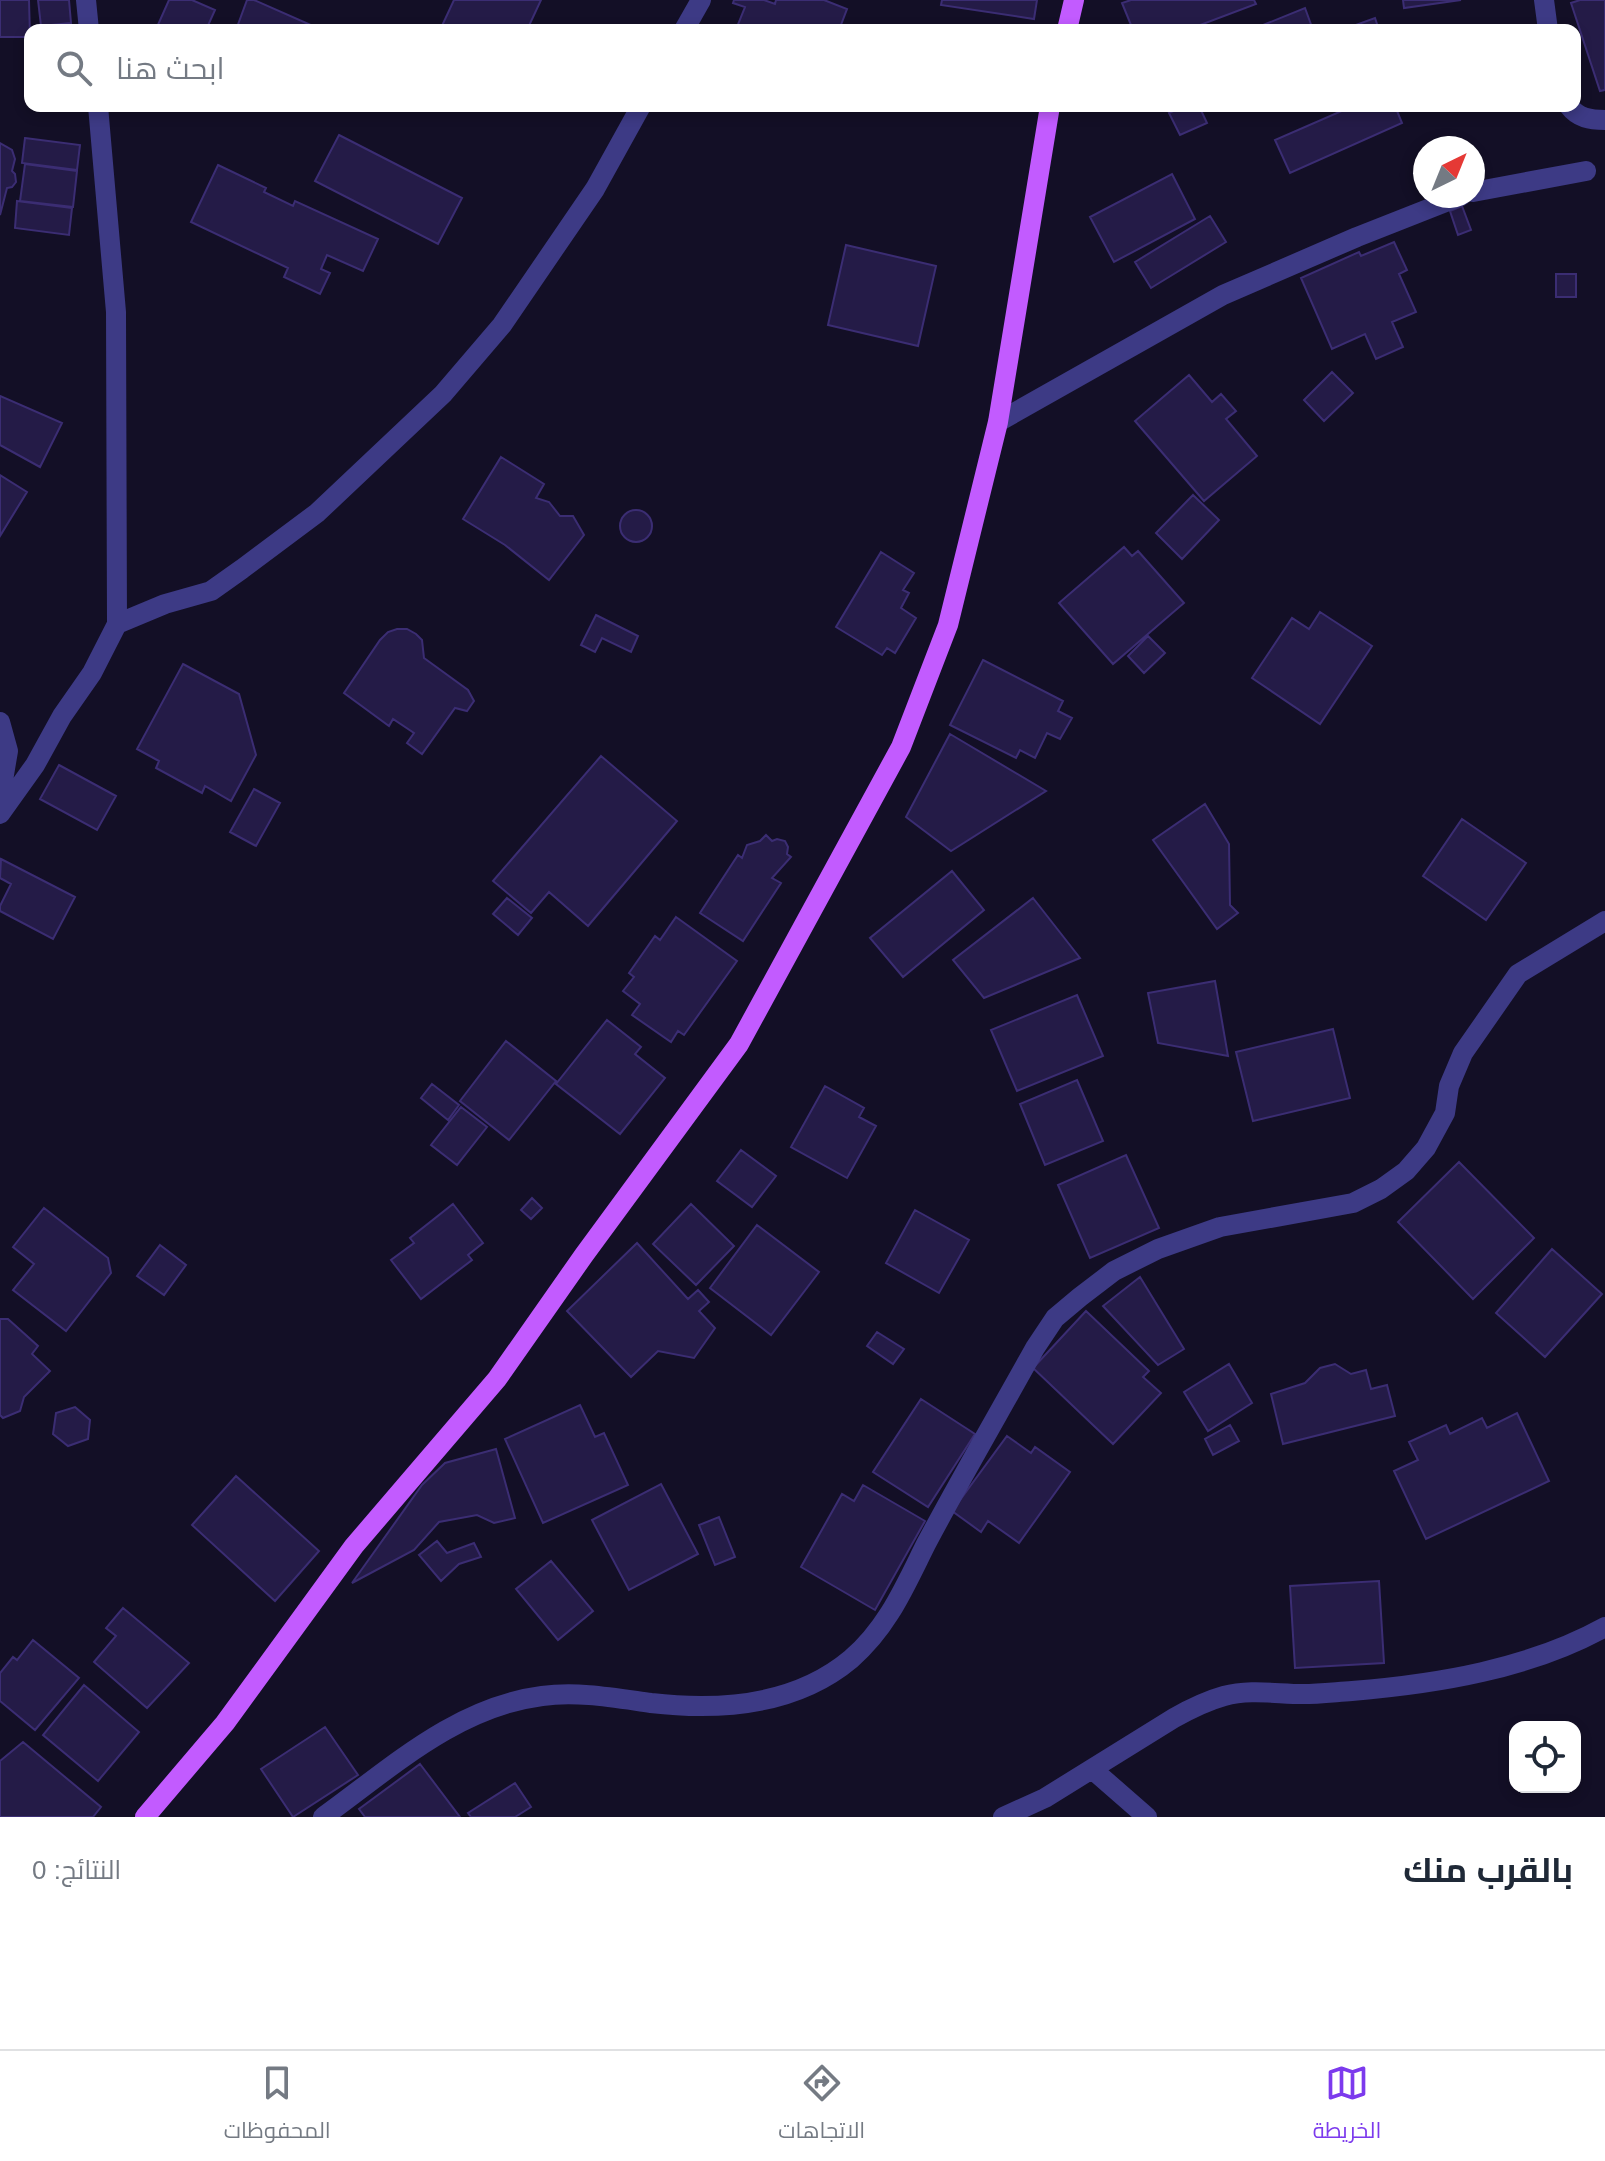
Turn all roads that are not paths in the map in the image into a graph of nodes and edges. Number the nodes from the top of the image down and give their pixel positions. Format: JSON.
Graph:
{"nodes":[{"id":1,"x":86,"y":0,"type":"edge"},
{"id":2,"x":701,"y":0,"type":"edge"},
{"id":3,"x":1074,"y":0,"type":"edge"},
{"id":4,"x":1544,"y":0,"type":"edge"},
{"id":5,"x":88,"y":24,"type":"edge"},
{"id":6,"x":687,"y":24,"type":"edge"},
{"id":7,"x":1068,"y":24,"type":"edge"},
{"id":8,"x":1547,"y":24,"type":"edge"},
{"id":9,"x":99,"y":112,"type":"edge"},
{"id":10,"x":638,"y":112,"type":"edge"},
{"id":11,"x":1049,"y":112,"type":"edge"},
{"id":12,"x":1574,"y":112,"type":"edge"},
{"id":13,"x":1605,"y":120,"type":"edge"},
{"id":14,"x":1586,"y":171,"type":"dead end"},
{"id":15,"x":1485,"y":190,"type":"edge"},
{"id":16,"x":1431,"y":208,"type":"edge"},
{"id":17,"x":998,"y":422,"type":"junction"},
{"id":18,"x":117,"y":624,"type":"junction"},
{"id":19,"x":0,"y":722,"type":"edge"},
{"id":20,"x":0,"y":798,"type":"edge"},
{"id":21,"x":0,"y":814,"type":"edge"},
{"id":22,"x":1605,"y":921,"type":"edge"},
{"id":23,"x":1605,"y":1627,"type":"edge"},
{"id":24,"x":1092,"y":1769,"type":"junction"},
{"id":25,"x":145,"y":1817,"type":"edge"},
{"id":26,"x":323,"y":1817,"type":"edge"},
{"id":27,"x":1003,"y":1817,"type":"edge"},
{"id":28,"x":1147,"y":1817,"type":"edge"}],
"edges":[{"from":1,"to":5,"type":"street"},
{"from":2,"to":6,"type":"street"},
{"from":3,"to":7,"type":"main road"},
{"from":4,"to":8,"type":"street"},
{"from":9,"to":18,"type":"street"},
{"from":10,"to":18,"type":"street"},
{"from":11,"to":17,"type":"main road"},
{"from":12,"to":13,"type":"street"},
{"from":14,"to":15,"type":"street"},
{"from":16,"to":17,"type":"street"},
{"from":17,"to":25,"type":"main road"},
{"from":18,"to":21,"type":"street"},
{"from":19,"to":20,"type":"street"},
{"from":22,"to":26,"type":"street"},
{"from":23,"to":24,"type":"street"},
{"from":24,"to":27,"type":"street"},
{"from":24,"to":28,"type":"street"}]}
